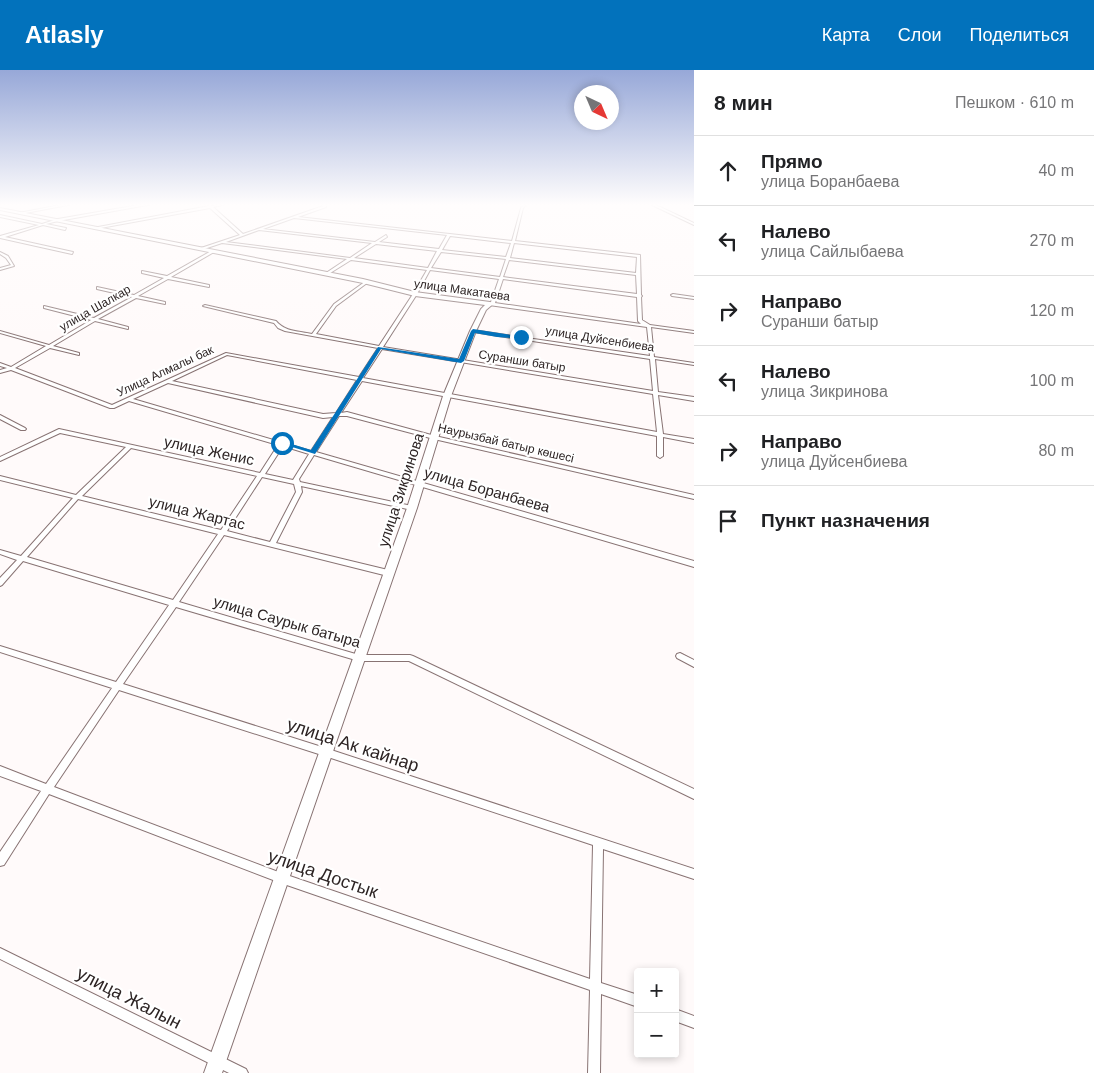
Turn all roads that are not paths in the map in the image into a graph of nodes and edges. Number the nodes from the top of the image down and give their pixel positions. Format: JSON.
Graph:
{"nodes":[{"id":1,"x":439,"y":250,"type":"edge"},
{"id":2,"x":59,"y":251,"type":"edge"},
{"id":3,"x":213,"y":251,"type":"joint"},
{"id":4,"x":283,"y":251,"type":"edge"},
{"id":5,"x":363,"y":251,"type":"edge"},
{"id":6,"x":446,"y":251,"type":"edge"},
{"id":7,"x":510,"y":251,"type":"edge"},
{"id":8,"x":593,"y":251,"type":"edge"},
{"id":9,"x":0,"y":253,"type":"edge"},
{"id":10,"x":72,"y":254,"type":"dead end"},
{"id":11,"x":508,"y":258,"type":"junction"},
{"id":12,"x":348,"y":260,"type":"junction"},
{"id":13,"x":0,"y":268,"type":"edge"},
{"id":14,"x":428,"y":270,"type":"junction"},
{"id":15,"x":144,"y":272,"type":"dead end"},
{"id":16,"x":327,"y":274,"type":"junction"},
{"id":17,"x":636,"y":274,"type":"junction"},
{"id":18,"x":169,"y":277,"type":"junction"},
{"id":19,"x":502,"y":278,"type":"junction"},
{"id":20,"x":366,"y":282,"type":"junction"},
{"id":21,"x":208,"y":286,"type":"dead end"},
{"id":22,"x":98,"y":288,"type":"dead end"},
{"id":23,"x":415,"y":294,"type":"junction"},
{"id":24,"x":673,"y":295,"type":"dead end"},
{"id":25,"x":135,"y":296,"type":"junction"},
{"id":26,"x":640,"y":296,"type":"junction"},
{"id":27,"x":694,"y":298,"type":"edge"},
{"id":28,"x":164,"y":303,"type":"dead end"},
{"id":29,"x":490,"y":304,"type":"junction"},
{"id":30,"x":205,"y":306,"type":"dead end"},
{"id":31,"x":45,"y":307,"type":"dead end"},
{"id":32,"x":95,"y":320,"type":"junction"},
{"id":33,"x":649,"y":326,"type":"junction"},
{"id":34,"x":127,"y":328,"type":"dead end"},
{"id":35,"x":473,"y":331,"type":"junction"},
{"id":36,"x":0,"y":332,"type":"edge"},
{"id":37,"x":694,"y":332,"type":"edge"},
{"id":38,"x":313,"y":335,"type":"junction"},
{"id":39,"x":50,"y":346,"type":"junction"},
{"id":40,"x":380,"y":348,"type":"junction"},
{"id":41,"x":77,"y":354,"type":"dead end"},
{"id":42,"x":652,"y":358,"type":"junction"},
{"id":43,"x":461,"y":361,"type":"junction"},
{"id":44,"x":0,"y":364,"type":"edge"},
{"id":45,"x":694,"y":364,"type":"edge"},
{"id":46,"x":12,"y":368,"type":"junction"},
{"id":47,"x":0,"y":372,"type":"edge"},
{"id":48,"x":361,"y":380,"type":"junction"},
{"id":49,"x":167,"y":381,"type":"junction"},
{"id":50,"x":655,"y":392,"type":"junction"},
{"id":51,"x":447,"y":396,"type":"junction"},
{"id":52,"x":128,"y":399,"type":"junction"},
{"id":53,"x":694,"y":399,"type":"edge"},
{"id":54,"x":338,"y":415,"type":"junction"},
{"id":55,"x":0,"y":417,"type":"edge"},
{"id":56,"x":22,"y":429,"type":"dead end"},
{"id":57,"x":660,"y":435,"type":"junction"},
{"id":58,"x":434,"y":437,"type":"junction"},
{"id":59,"x":694,"y":441,"type":"edge"},
{"id":60,"x":282,"y":443,"type":"junction"},
{"id":61,"x":129,"y":446,"type":"junction"},
{"id":62,"x":313,"y":452,"type":"junction"},
{"id":63,"x":660,"y":456,"type":"dead end"},
{"id":64,"x":0,"y":459,"type":"edge"},
{"id":65,"x":261,"y":475,"type":"junction"},
{"id":66,"x":0,"y":478,"type":"edge"},
{"id":67,"x":297,"y":483,"type":"junction"},
{"id":68,"x":419,"y":484,"type":"junction"},
{"id":69,"x":694,"y":496,"type":"edge"},
{"id":70,"x":77,"y":497,"type":"junction"},
{"id":71,"x":412,"y":508,"type":"junction"},
{"id":72,"x":224,"y":532,"type":"junction"},
{"id":73,"x":272,"y":544,"type":"junction"},
{"id":74,"x":0,"y":552,"type":"edge"},
{"id":75,"x":22,"y":559,"type":"junction"},
{"id":76,"x":694,"y":564,"type":"edge"},
{"id":77,"x":388,"y":573,"type":"junction"},
{"id":78,"x":0,"y":583,"type":"edge"},
{"id":79,"x":175,"y":604,"type":"junction"},
{"id":80,"x":0,"y":649,"type":"edge"},
{"id":81,"x":680,"y":656,"type":"dead end"},
{"id":82,"x":359,"y":658,"type":"junction"},
{"id":83,"x":694,"y":664,"type":"edge"},
{"id":84,"x":118,"y":686,"type":"junction"},
{"id":85,"x":325,"y":752,"type":"junction"},
{"id":86,"x":0,"y":771,"type":"edge"},
{"id":87,"x":46,"y":789,"type":"junction"},
{"id":88,"x":694,"y":792,"type":"edge"},
{"id":89,"x":598,"y":843,"type":"junction"},
{"id":90,"x":0,"y":861,"type":"edge"},
{"id":91,"x":694,"y":874,"type":"edge"},
{"id":92,"x":281,"y":878,"type":"junction"},
{"id":93,"x":0,"y":953,"type":"edge"},
{"id":94,"x":595,"y":985,"type":"junction"},
{"id":95,"x":634,"y":1000,"type":"edge"},
{"id":96,"x":679,"y":1016,"type":"edge"},
{"id":97,"x":694,"y":1022,"type":"edge"},
{"id":98,"x":215,"y":1067,"type":"edge"},
{"id":99,"x":242,"y":1073,"type":"edge"},
{"id":100,"x":594,"y":1073,"type":"edge"}],
"edges":[{"from":1,"to":14,"type":"street"},
{"from":2,"to":10,"type":"street"},
{"from":3,"to":16,"type":"street","name":"улица Макатаева"},
{"from":3,"to":18,"type":"street","name":"улица Шалкар"},
{"from":4,"to":12,"type":"street"},
{"from":5,"to":12,"type":"street"},
{"from":6,"to":11,"type":"street"},
{"from":7,"to":11,"type":"street","name":"улица Зикринова"},
{"from":8,"to":17,"type":"street"},
{"from":9,"to":13,"type":"street"},
{"from":11,"to":17,"type":"street"},
{"from":11,"to":19,"type":"street","name":"улица Зикринова"},
{"from":12,"to":14,"type":"street"},
{"from":12,"to":16,"type":"street"},
{"from":14,"to":19,"type":"street"},
{"from":14,"to":23,"type":"street"},
{"from":15,"to":18,"type":"street"},
{"from":16,"to":20,"type":"street","name":"улица Макатаева"},
{"from":17,"to":26,"type":"street"},
{"from":18,"to":21,"type":"street"},
{"from":18,"to":25,"type":"street","name":"улица Шалкар"},
{"from":19,"to":26,"type":"street"},
{"from":19,"to":29,"type":"street","name":"улица Зикринова"},
{"from":20,"to":23,"type":"street","name":"улица Макатаева"},
{"from":20,"to":38,"type":"street"},
{"from":22,"to":25,"type":"street"},
{"from":23,"to":29,"type":"street","name":"улица Макатаева"},
{"from":23,"to":40,"type":"street"},
{"from":24,"to":27,"type":"street"},
{"from":25,"to":28,"type":"street"},
{"from":25,"to":32,"type":"street","name":"улица Шалкар"},
{"from":26,"to":33,"type":"street"},
{"from":29,"to":33,"type":"street","name":"улица Макатаева"},
{"from":29,"to":35,"type":"street","name":"улица Зикринова"},
{"from":30,"to":38,"type":"street","name":"Суранши батыр"},
{"from":31,"to":32,"type":"street"},
{"from":32,"to":34,"type":"street"},
{"from":32,"to":39,"type":"street","name":"улица Шалкар"},
{"from":33,"to":37,"type":"street","name":"улица Макатаева"},
{"from":33,"to":42,"type":"street"},
{"from":35,"to":42,"type":"street","name":"улица Дуйсенбиева"},
{"from":35,"to":43,"type":"street","name":"улица Зикринова"},
{"from":36,"to":39,"type":"street"},
{"from":38,"to":40,"type":"street","name":"Суранши батыр"},
{"from":39,"to":41,"type":"street"},
{"from":39,"to":46,"type":"street","name":"улица Шалкар"},
{"from":40,"to":43,"type":"street","name":"Суранши батыр"},
{"from":40,"to":48,"type":"street"},
{"from":42,"to":45,"type":"street","name":"улица Дуйсенбиева"},
{"from":42,"to":50,"type":"street"},
{"from":43,"to":50,"type":"street","name":"Суранши батыр"},
{"from":43,"to":51,"type":"street","name":"улица Зикринова"},
{"from":44,"to":46,"type":"street"},
{"from":46,"to":47,"type":"street","name":"улица Шалкар"},
{"from":46,"to":52,"type":"street","name":"Улица Алмалы бак"},
{"from":48,"to":49,"type":"street","name":"Улица Алмалы бак"},
{"from":48,"to":51,"type":"street"},
{"from":48,"to":54,"type":"street"},
{"from":49,"to":52,"type":"street","name":"Улица Алмалы бак"},
{"from":49,"to":54,"type":"street","name":"Наурызбай батыр көшесі"},
{"from":50,"to":53,"type":"street","name":"Суранши батыр"},
{"from":50,"to":57,"type":"street"},
{"from":51,"to":57,"type":"street"},
{"from":51,"to":58,"type":"street","name":"улица Зикринова"},
{"from":52,"to":60,"type":"street","name":"улица Боранбаева"},
{"from":54,"to":58,"type":"street","name":"Наурызбай батыр көшесі"},
{"from":54,"to":62,"type":"street"},
{"from":55,"to":56,"type":"street"},
{"from":57,"to":59,"type":"street"},
{"from":57,"to":63,"type":"street"},
{"from":58,"to":68,"type":"street","name":"улица Зикринова"},
{"from":58,"to":69,"type":"street","name":"Наурызбай батыр көшесі"},
{"from":60,"to":62,"type":"street","name":"улица Боранбаева"},
{"from":60,"to":65,"type":"street"},
{"from":61,"to":64,"type":"street","name":"улица Женис"},
{"from":61,"to":65,"type":"street","name":"улица Женис"},
{"from":61,"to":70,"type":"street"},
{"from":62,"to":67,"type":"street"},
{"from":62,"to":68,"type":"street","name":"улица Боранбаева"},
{"from":65,"to":67,"type":"street","name":"улица Женис"},
{"from":65,"to":72,"type":"street"},
{"from":66,"to":70,"type":"street","name":"улица Жартас"},
{"from":67,"to":71,"type":"street","name":"улица Женис"},
{"from":67,"to":73,"type":"street"},
{"from":68,"to":71,"type":"street","name":"улица Зикринова"},
{"from":68,"to":76,"type":"street","name":"улица Боранбаева"},
{"from":70,"to":72,"type":"street","name":"улица Жартас"},
{"from":70,"to":75,"type":"street"},
{"from":71,"to":77,"type":"street","name":"улица Зикринова"},
{"from":72,"to":73,"type":"street","name":"улица Жартас"},
{"from":72,"to":79,"type":"street"},
{"from":73,"to":77,"type":"street","name":"улица Жартас"},
{"from":74,"to":75,"type":"street","name":"улица Саурык батыра"},
{"from":75,"to":78,"type":"street"},
{"from":75,"to":79,"type":"street","name":"улица Саурык батыра"},
{"from":77,"to":82,"type":"street","name":"улица Зикринова"},
{"from":79,"to":82,"type":"street","name":"улица Саурык батыра"},
{"from":79,"to":84,"type":"street"},
{"from":80,"to":84,"type":"street","name":"улица Ак кайнар"},
{"from":81,"to":83,"type":"street"},
{"from":82,"to":85,"type":"street","name":"улица Зикринова"},
{"from":82,"to":88,"type":"street","name":"улица Саурык батыра"},
{"from":84,"to":85,"type":"street","name":"улица Ак кайнар"},
{"from":84,"to":87,"type":"street"},
{"from":85,"to":89,"type":"street","name":"улица Ак кайнар"},
{"from":85,"to":92,"type":"street","name":"улица Зикринова"},
{"from":86,"to":87,"type":"street","name":"улица Достык"},
{"from":87,"to":90,"type":"street"},
{"from":87,"to":92,"type":"street","name":"улица Достык"},
{"from":89,"to":91,"type":"street","name":"улица Ак кайнар"},
{"from":89,"to":94,"type":"street"},
{"from":92,"to":94,"type":"street","name":"улица Достык"},
{"from":92,"to":98,"type":"street","name":"улица Зикринова"},
{"from":93,"to":98,"type":"street","name":"улица Жалын"},
{"from":94,"to":95,"type":"street","name":"улица Достык"},
{"from":94,"to":100,"type":"street"},
{"from":96,"to":97,"type":"street"},
{"from":98,"to":99,"type":"street","name":"улица Жалын"}]}
